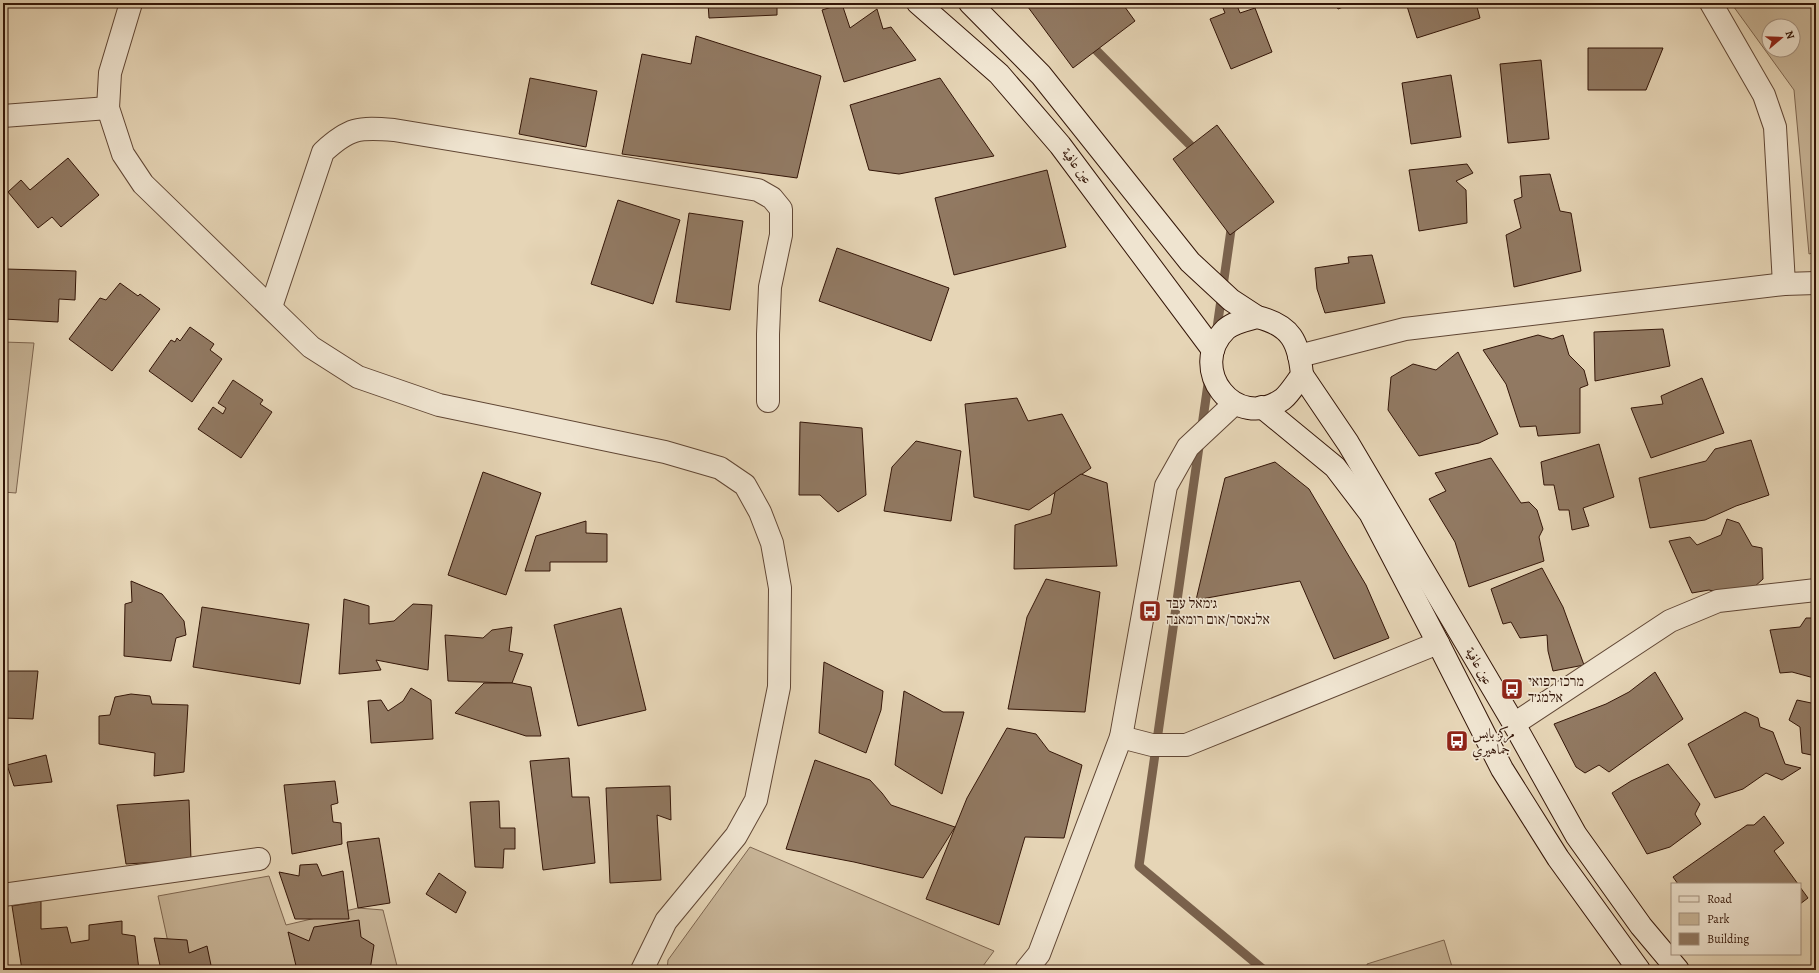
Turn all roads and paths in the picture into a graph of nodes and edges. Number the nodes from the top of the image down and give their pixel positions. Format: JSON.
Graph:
{"nodes":[{"id":1,"x":131,"y":3,"type":"edge"},
{"id":2,"x":918,"y":3,"type":"edge"},
{"id":3,"x":970,"y":3,"type":"edge"},
{"id":4,"x":1711,"y":3,"type":"edge"},
{"id":5,"x":108,"y":108,"type":"junction"},
{"id":6,"x":3,"y":116,"type":"edge"},
{"id":7,"x":1816,"y":283,"type":"edge"},
{"id":8,"x":1784,"y":284,"type":"junction"},
{"id":9,"x":271,"y":307,"type":"junction"},
{"id":10,"x":1257,"y":317,"type":"junction"},
{"id":11,"x":1214,"y":350,"type":"junction"},
{"id":12,"x":1300,"y":365,"type":"junction"},
{"id":13,"x":768,"y":401,"type":"dead end"},
{"id":14,"x":1234,"y":404,"type":"junction"},
{"id":15,"x":1262,"y":407,"type":"junction"},
{"id":16,"x":1816,"y":590,"type":"edge"},
{"id":17,"x":1438,"y":643,"type":"junction"},
{"id":18,"x":1514,"y":724,"type":"junction"},
{"id":19,"x":1121,"y":737,"type":"junction"},
{"id":20,"x":259,"y":859,"type":"dead end"},
{"id":21,"x":3,"y":895,"type":"edge"},
{"id":22,"x":642,"y":970,"type":"edge"},
{"id":23,"x":1026,"y":970,"type":"edge"},
{"id":24,"x":1639,"y":970,"type":"edge"},
{"id":25,"x":1678,"y":970,"type":"edge"}],
"edges":[{"from":1,"to":5,"type":"street"},
{"from":2,"to":11,"type":"street","name":"عين عافية"},
{"from":3,"to":10,"type":"street","name":"عين عافية"},
{"from":4,"to":8,"type":"street"},
{"from":5,"to":6,"type":"street"},
{"from":5,"to":9,"type":"street"},
{"from":7,"to":8,"type":"street"},
{"from":8,"to":12,"type":"street"},
{"from":9,"to":13,"type":"street"},
{"from":9,"to":22,"type":"street"},
{"from":10,"to":11,"type":"street"},
{"from":10,"to":12,"type":"street"},
{"from":11,"to":14,"type":"street"},
{"from":12,"to":15,"type":"street"},
{"from":12,"to":18,"type":"street","name":"عين عافية"},
{"from":14,"to":15,"type":"street"},
{"from":14,"to":19,"type":"street"},
{"from":15,"to":17,"type":"street","name":"عين عافية"},
{"from":16,"to":18,"type":"street"},
{"from":17,"to":19,"type":"street"},
{"from":17,"to":24,"type":"street","name":"عين عافية"},
{"from":18,"to":25,"type":"street","name":"عين عافية"},
{"from":19,"to":23,"type":"street"},
{"from":20,"to":21,"type":"street"}]}
